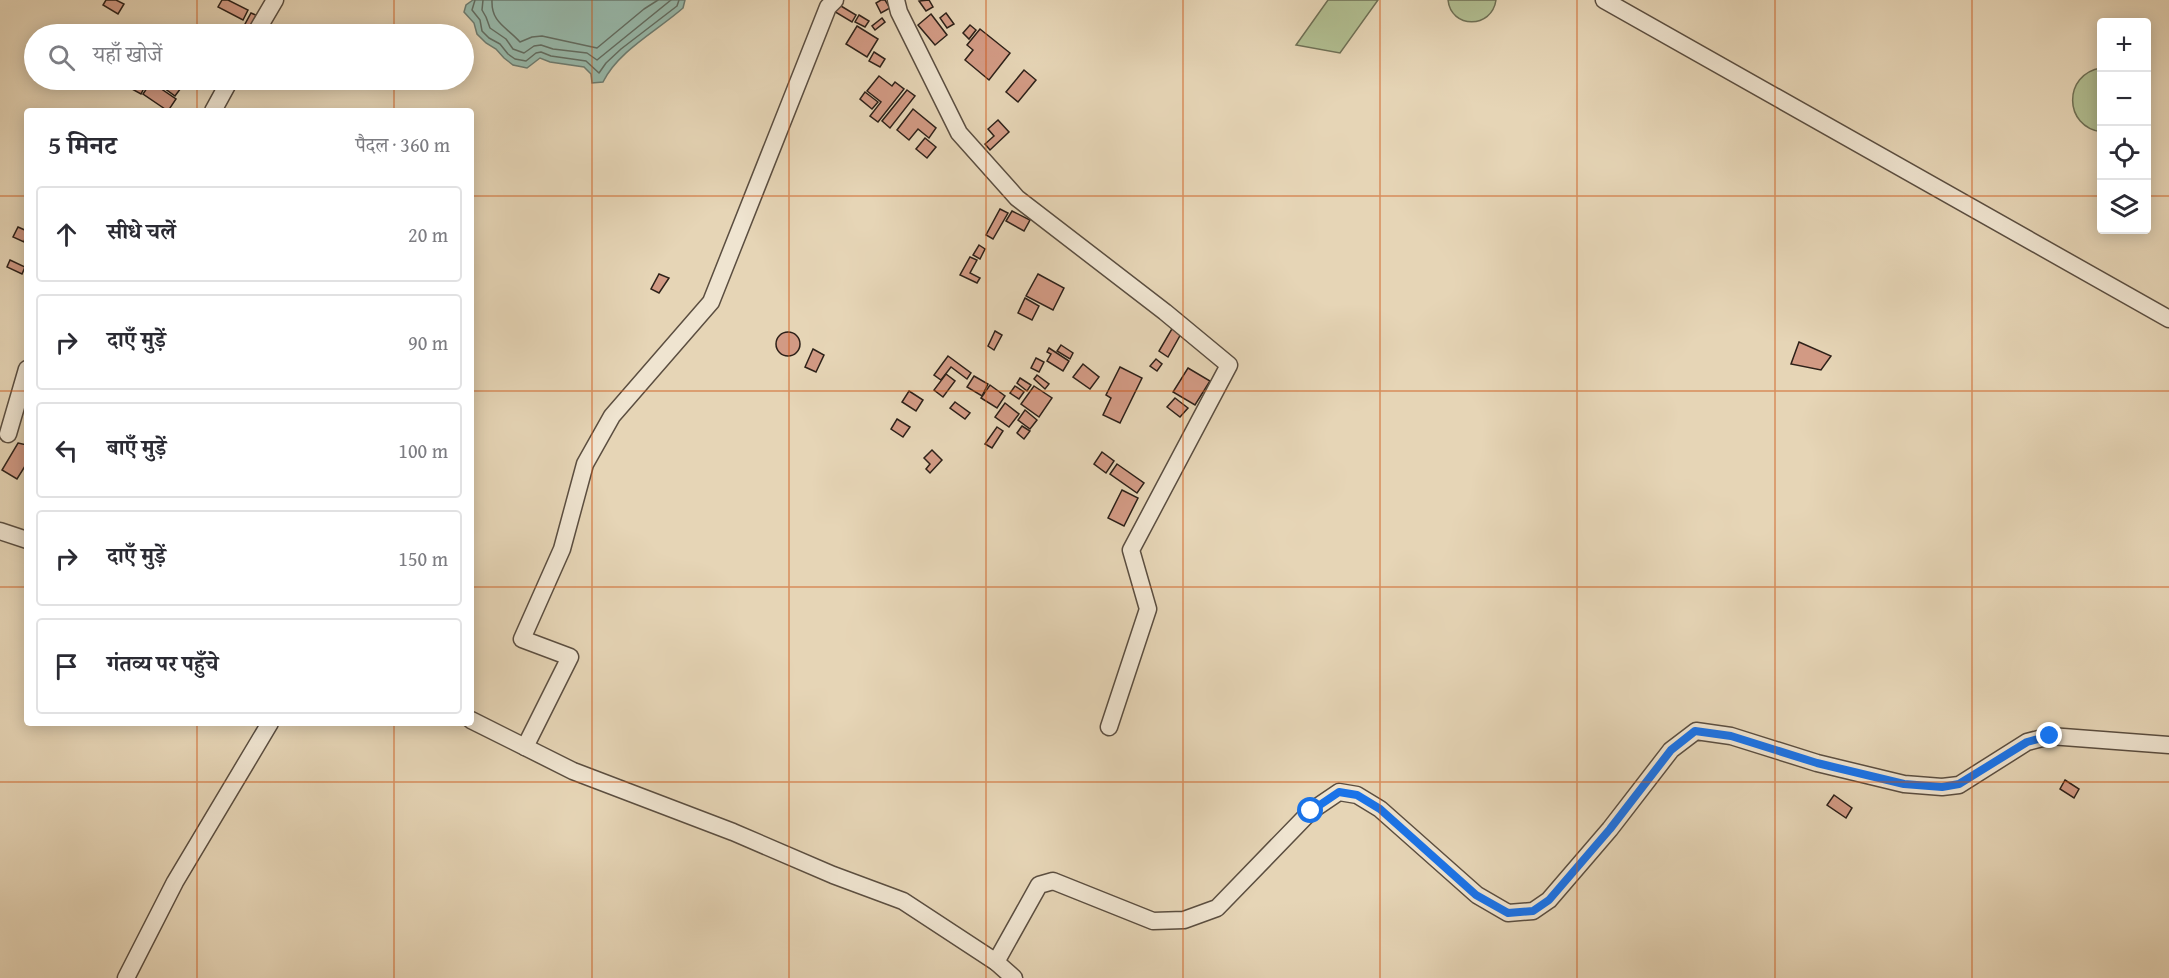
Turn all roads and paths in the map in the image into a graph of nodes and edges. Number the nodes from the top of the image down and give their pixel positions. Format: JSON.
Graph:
{"nodes":[{"id":1,"x":275,"y":0,"type":"edge"},
{"id":2,"x":835,"y":0,"type":"edge"},
{"id":3,"x":896,"y":0,"type":"edge"},
{"id":4,"x":1604,"y":0,"type":"edge"},
{"id":5,"x":261,"y":24,"type":"edge"},
{"id":6,"x":225,"y":90,"type":"edge"},
{"id":7,"x":215,"y":108,"type":"edge"},
{"id":8,"x":2169,"y":319,"type":"edge"},
{"id":9,"x":24,"y":379,"type":"edge"},
{"id":10,"x":8,"y":434,"type":"dead end"},
{"id":11,"x":0,"y":531,"type":"edge"},
{"id":12,"x":24,"y":539,"type":"edge"},
{"id":13,"x":474,"y":722,"type":"edge"},
{"id":14,"x":268,"y":726,"type":"edge"},
{"id":15,"x":1109,"y":727,"type":"dead end"},
{"id":16,"x":2169,"y":745,"type":"edge"},
{"id":17,"x":525,"y":747,"type":"junction"},
{"id":18,"x":996,"y":962,"type":"junction"},
{"id":19,"x":126,"y":978,"type":"edge"},
{"id":20,"x":1014,"y":978,"type":"edge"}],
"edges":[{"from":1,"to":5,"type":"street"},
{"from":2,"to":17,"type":"street"},
{"from":3,"to":15,"type":"street"},
{"from":4,"to":8,"type":"street"},
{"from":6,"to":7,"type":"street"},
{"from":9,"to":10,"type":"street"},
{"from":11,"to":12,"type":"street"},
{"from":13,"to":17,"type":"street"},
{"from":14,"to":19,"type":"street"},
{"from":16,"to":18,"type":"street"},
{"from":17,"to":18,"type":"street"},
{"from":18,"to":20,"type":"street"}]}
